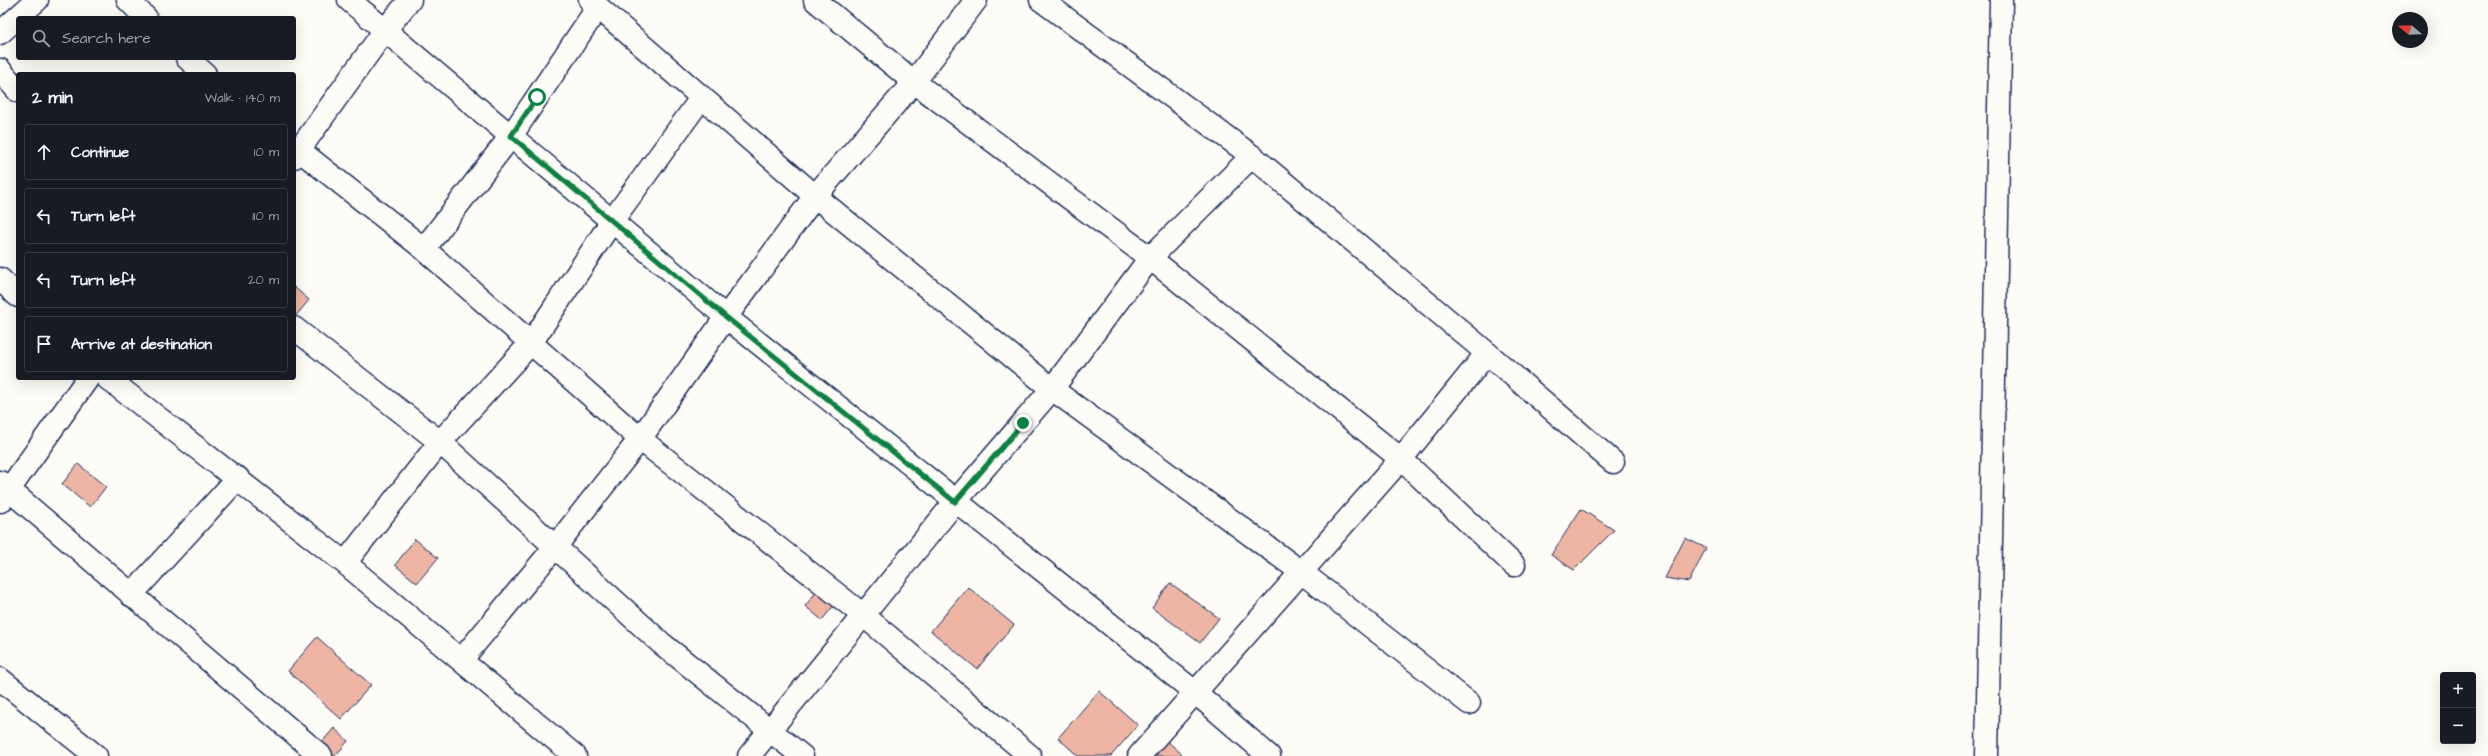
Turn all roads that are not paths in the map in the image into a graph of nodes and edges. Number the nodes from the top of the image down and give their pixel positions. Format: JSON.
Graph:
{"nodes":[{"id":1,"x":37,"y":0,"type":"edge"},
{"id":2,"x":128,"y":0,"type":"edge"},
{"id":3,"x":348,"y":0,"type":"edge"},
{"id":4,"x":410,"y":0,"type":"edge"},
{"id":5,"x":815,"y":0,"type":"edge"},
{"id":6,"x":976,"y":0,"type":"edge"},
{"id":7,"x":1041,"y":0,"type":"edge"},
{"id":8,"x":2001,"y":0,"type":"edge"},
{"id":9,"x":594,"y":4,"type":"edge"},
{"id":10,"x":20,"y":16,"type":"edge"},
{"id":11,"x":144,"y":16,"type":"edge"},
{"id":12,"x":16,"y":19,"type":"edge"},
{"id":13,"x":385,"y":30,"type":"junction"},
{"id":14,"x":0,"y":34,"type":"edge"},
{"id":15,"x":189,"y":60,"type":"edge"},
{"id":16,"x":0,"y":70,"type":"edge"},
{"id":17,"x":203,"y":72,"type":"edge"},
{"id":18,"x":914,"y":82,"type":"junction"},
{"id":19,"x":16,"y":89,"type":"edge"},
{"id":20,"x":702,"y":97,"type":"junction"},
{"id":21,"x":511,"y":136,"type":"junction"},
{"id":22,"x":296,"y":151,"type":"edge"},
{"id":23,"x":1252,"y":156,"type":"junction"},
{"id":24,"x":815,"y":196,"type":"junction"},
{"id":25,"x":612,"y":221,"type":"junction"},
{"id":26,"x":424,"y":249,"type":"junction"},
{"id":27,"x":1150,"y":258,"type":"junction"},
{"id":28,"x":0,"y":279,"type":"edge"},
{"id":29,"x":16,"y":294,"type":"edge"},
{"id":30,"x":726,"y":317,"type":"junction"},
{"id":31,"x":296,"y":330,"type":"edge"},
{"id":32,"x":531,"y":343,"type":"junction"},
{"id":33,"x":1487,"y":353,"type":"junction"},
{"id":34,"x":87,"y":380,"type":"edge"},
{"id":35,"x":110,"y":380,"type":"edge"},
{"id":36,"x":1052,"y":389,"type":"junction"},
{"id":37,"x":640,"y":439,"type":"junction"},
{"id":38,"x":440,"y":442,"type":"junction"},
{"id":39,"x":1401,"y":459,"type":"junction"},
{"id":40,"x":1613,"y":462,"type":"dead end"},
{"id":41,"x":238,"y":478,"type":"junction"},
{"id":42,"x":3,"y":492,"type":"edge"},
{"id":43,"x":955,"y":502,"type":"junction"},
{"id":44,"x":555,"y":547,"type":"junction"},
{"id":45,"x":345,"y":563,"type":"junction"},
{"id":46,"x":1514,"y":565,"type":"dead end"},
{"id":47,"x":1300,"y":571,"type":"junction"},
{"id":48,"x":131,"y":595,"type":"junction"},
{"id":49,"x":863,"y":616,"type":"junction"},
{"id":50,"x":462,"y":659,"type":"junction"},
{"id":51,"x":0,"y":679,"type":"edge"},
{"id":52,"x":1196,"y":693,"type":"junction"},
{"id":53,"x":1469,"y":703,"type":"dead end"},
{"id":54,"x":769,"y":730,"type":"junction"},
{"id":55,"x":96,"y":756,"type":"edge"},
{"id":56,"x":321,"y":756,"type":"edge"},
{"id":57,"x":575,"y":756,"type":"edge"},
{"id":58,"x":749,"y":756,"type":"edge"},
{"id":59,"x":802,"y":756,"type":"edge"},
{"id":60,"x":1030,"y":756,"type":"edge"},
{"id":61,"x":1139,"y":756,"type":"edge"},
{"id":62,"x":1269,"y":756,"type":"edge"},
{"id":63,"x":1987,"y":756,"type":"edge"}],
"edges":[{"from":1,"to":10,"type":"street"},
{"from":2,"to":11,"type":"street"},
{"from":3,"to":13,"type":"street"},
{"from":4,"to":13,"type":"street"},
{"from":5,"to":18,"type":"street"},
{"from":6,"to":18,"type":"street"},
{"from":7,"to":23,"type":"street"},
{"from":8,"to":63,"type":"street"},
{"from":9,"to":20,"type":"street"},
{"from":9,"to":21,"type":"street"},
{"from":12,"to":14,"type":"street"},
{"from":13,"to":21,"type":"street"},
{"from":13,"to":22,"type":"street"},
{"from":15,"to":17,"type":"street"},
{"from":16,"to":19,"type":"street"},
{"from":18,"to":24,"type":"street"},
{"from":18,"to":27,"type":"street"},
{"from":20,"to":24,"type":"street"},
{"from":20,"to":25,"type":"street"},
{"from":21,"to":25,"type":"street"},
{"from":21,"to":26,"type":"street"},
{"from":22,"to":26,"type":"street"},
{"from":23,"to":27,"type":"street"},
{"from":23,"to":33,"type":"street"},
{"from":24,"to":30,"type":"street"},
{"from":24,"to":36,"type":"street"},
{"from":25,"to":30,"type":"street"},
{"from":25,"to":32,"type":"street"},
{"from":26,"to":32,"type":"street"},
{"from":27,"to":36,"type":"street"},
{"from":27,"to":39,"type":"street"},
{"from":28,"to":29,"type":"street"},
{"from":30,"to":37,"type":"street"},
{"from":30,"to":43,"type":"street"},
{"from":31,"to":38,"type":"street"},
{"from":32,"to":37,"type":"street"},
{"from":32,"to":38,"type":"street"},
{"from":33,"to":39,"type":"street"},
{"from":33,"to":40,"type":"street"},
{"from":34,"to":42,"type":"street"},
{"from":35,"to":41,"type":"street"},
{"from":36,"to":43,"type":"street"},
{"from":36,"to":47,"type":"street"},
{"from":37,"to":44,"type":"street"},
{"from":37,"to":49,"type":"street"},
{"from":38,"to":44,"type":"street"},
{"from":38,"to":45,"type":"street"},
{"from":39,"to":46,"type":"street"},
{"from":39,"to":47,"type":"street"},
{"from":41,"to":45,"type":"street"},
{"from":41,"to":48,"type":"street"},
{"from":42,"to":48,"type":"street"},
{"from":43,"to":49,"type":"street"},
{"from":43,"to":52,"type":"street"},
{"from":44,"to":50,"type":"street"},
{"from":44,"to":54,"type":"street"},
{"from":45,"to":50,"type":"street"},
{"from":47,"to":52,"type":"street"},
{"from":47,"to":53,"type":"street"},
{"from":48,"to":56,"type":"street"},
{"from":49,"to":54,"type":"street"},
{"from":49,"to":60,"type":"street"},
{"from":50,"to":57,"type":"street"},
{"from":51,"to":55,"type":"street"},
{"from":52,"to":61,"type":"street"},
{"from":52,"to":62,"type":"street"},
{"from":54,"to":58,"type":"street"},
{"from":54,"to":59,"type":"street"}]}
